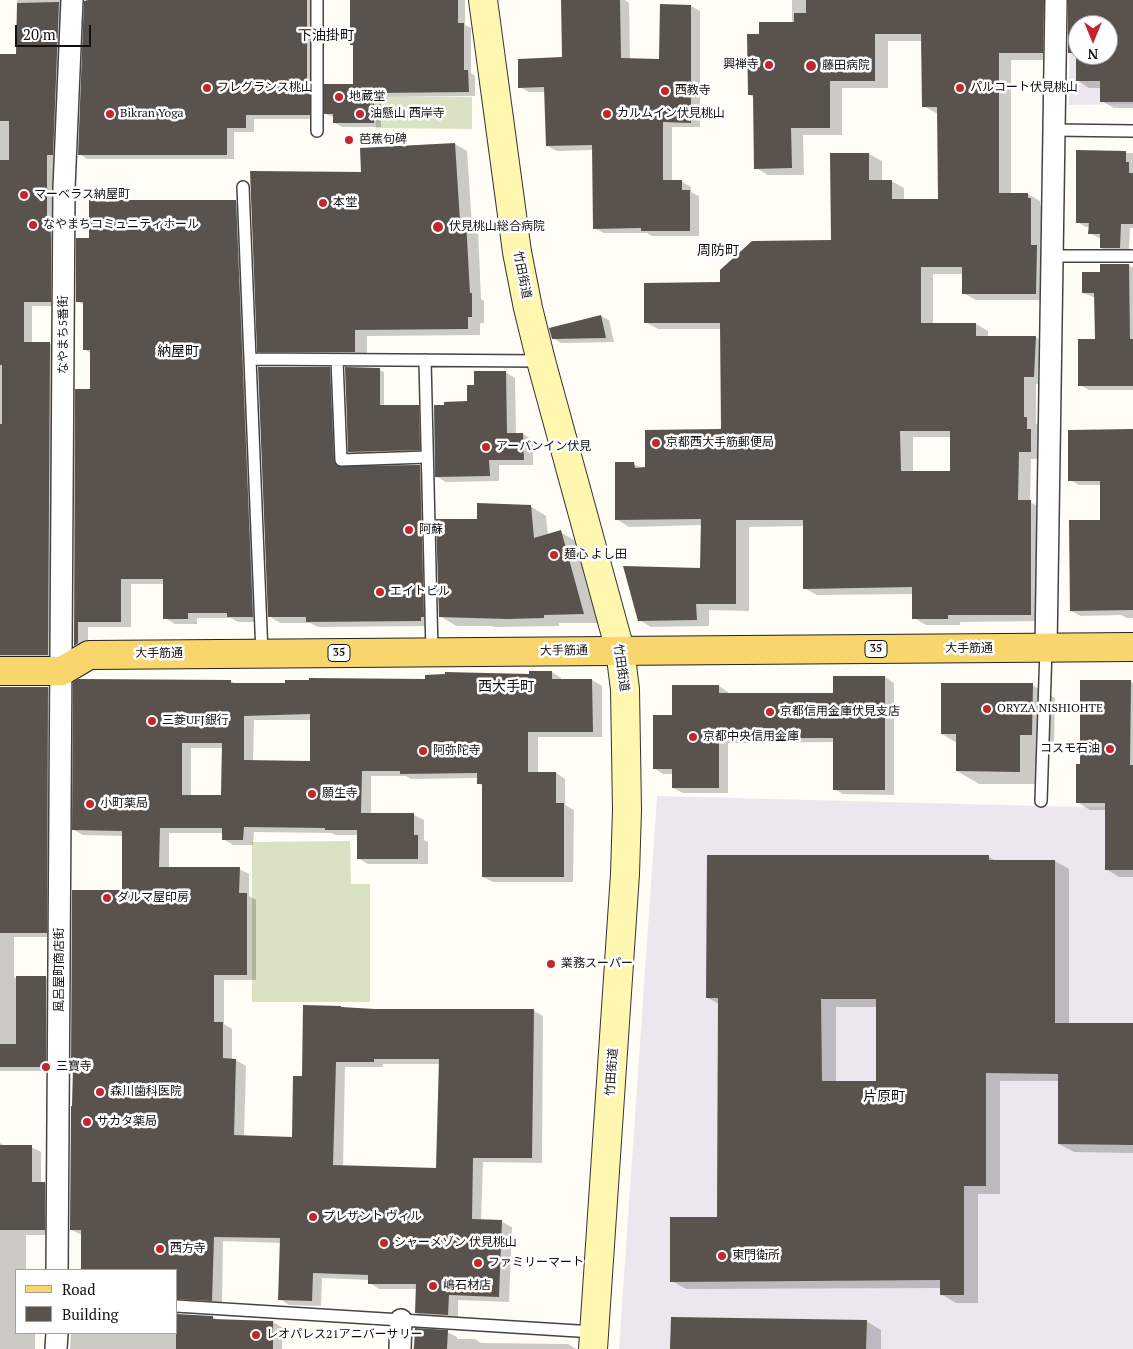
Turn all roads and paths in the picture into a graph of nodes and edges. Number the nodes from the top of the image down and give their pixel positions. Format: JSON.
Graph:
{"nodes":[{"id":1,"x":72,"y":0,"type":"edge"},
{"id":2,"x":317,"y":0,"type":"edge"},
{"id":3,"x":483,"y":0,"type":"edge"},
{"id":4,"x":1056,"y":0,"type":"edge"},
{"id":5,"x":1054,"y":130,"type":"junction"},
{"id":6,"x":317,"y":131,"type":"dead end"},
{"id":7,"x":1133,"y":131,"type":"edge"},
{"id":8,"x":243,"y":187,"type":"dead end"},
{"id":9,"x":1052,"y":256,"type":"junction"},
{"id":10,"x":1133,"y":256,"type":"edge"},
{"id":11,"x":250,"y":359,"type":"junction"},
{"id":12,"x":337,"y":360,"type":"junction"},
{"id":13,"x":425,"y":360,"type":"junction"},
{"id":14,"x":541,"y":361,"type":"junction"},
{"id":15,"x":427,"y":457,"type":"junction"},
{"id":16,"x":1133,"y":647,"type":"edge"},
{"id":17,"x":1046,"y":648,"type":"junction"},
{"id":18,"x":620,"y":650,"type":"junction"},
{"id":19,"x":432,"y":652,"type":"junction"},
{"id":20,"x":262,"y":654,"type":"junction"},
{"id":21,"x":0,"y":671,"type":"edge"},
{"id":22,"x":62,"y":671,"type":"junction"},
{"id":23,"x":1041,"y":801,"type":"dead end"},
{"id":24,"x":57,"y":1269,"type":"edge"},
{"id":25,"x":178,"y":1306,"type":"edge"},
{"id":26,"x":401,"y":1320,"type":"junction"},
{"id":27,"x":56,"y":1334,"type":"edge"},
{"id":28,"x":594,"y":1340,"type":"edge"},
{"id":29,"x":56,"y":1349,"type":"edge"},
{"id":30,"x":400,"y":1349,"type":"edge"}],
"edges":[{"from":1,"to":22,"type":"street","name":"なやまち5番街"},
{"from":2,"to":6,"type":"lane"},
{"from":3,"to":14,"type":"main road","name":"竹田街道"},
{"from":4,"to":5,"type":"street"},
{"from":5,"to":7,"type":"lane"},
{"from":5,"to":9,"type":"street"},
{"from":8,"to":11,"type":"lane"},
{"from":9,"to":10,"type":"lane"},
{"from":9,"to":17,"type":"street"},
{"from":11,"to":12,"type":"lane"},
{"from":11,"to":20,"type":"lane"},
{"from":12,"to":13,"type":"lane"},
{"from":12,"to":15,"type":"lane"},
{"from":13,"to":14,"type":"lane"},
{"from":13,"to":15,"type":"lane"},
{"from":14,"to":18,"type":"main road","name":"竹田街道"},
{"from":15,"to":19,"type":"lane"},
{"from":16,"to":17,"type":"main road","name":"大手筋通","number":"35"},
{"from":17,"to":18,"type":"main road","name":"大手筋通","number":"35"},
{"from":17,"to":23,"type":"lane"},
{"from":18,"to":19,"type":"main road","name":"大手筋通","number":"35"},
{"from":18,"to":28,"type":"main road","name":"竹田街道"},
{"from":19,"to":20,"type":"main road","name":"大手筋通","number":"35"},
{"from":20,"to":22,"type":"main road","name":"大手筋通","number":"35"},
{"from":21,"to":22,"type":"main road"},
{"from":22,"to":24,"type":"street","name":"風呂屋町商店街"},
{"from":25,"to":26,"type":"lane"},
{"from":26,"to":28,"type":"lane"},
{"from":26,"to":30,"type":"street"},
{"from":27,"to":29,"type":"street"}]}
